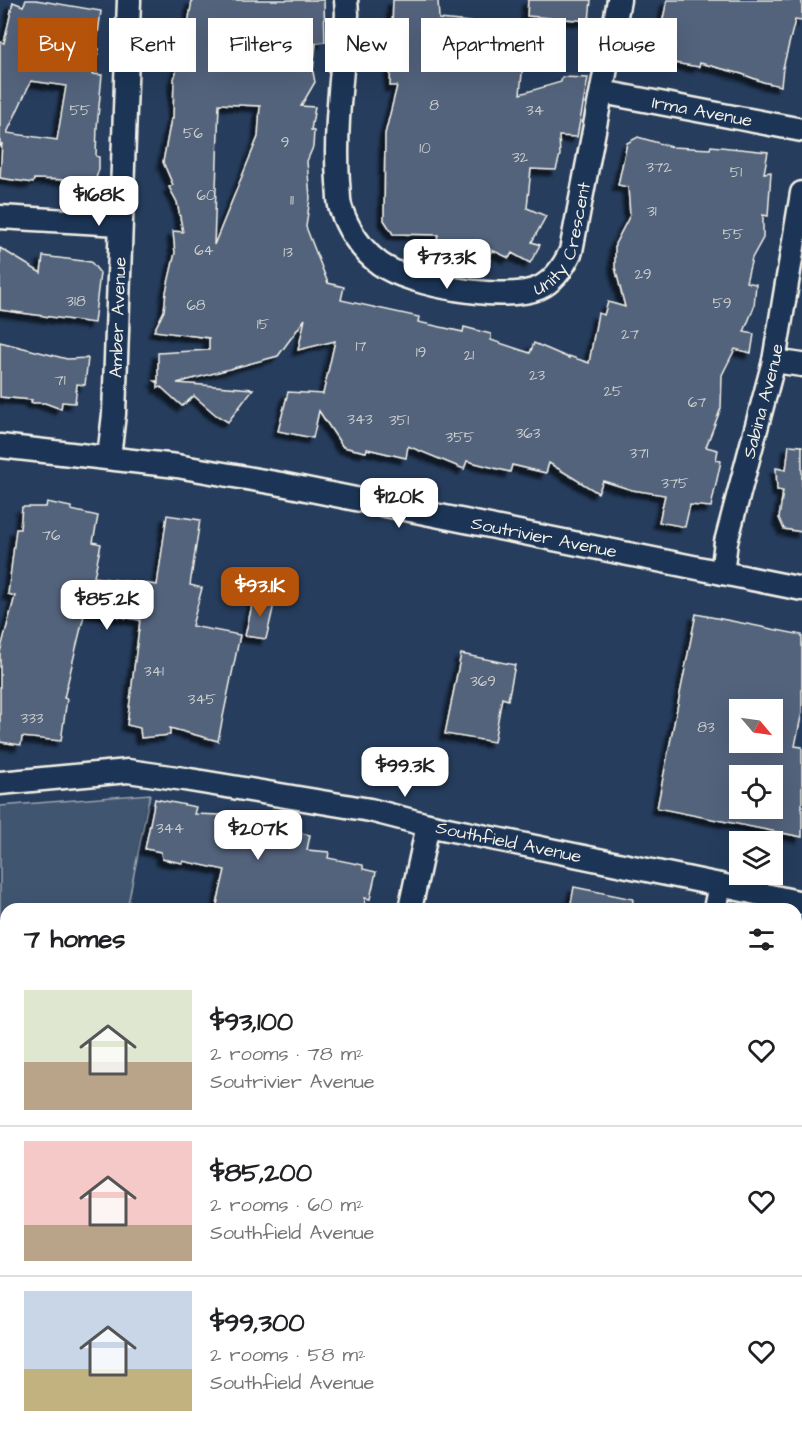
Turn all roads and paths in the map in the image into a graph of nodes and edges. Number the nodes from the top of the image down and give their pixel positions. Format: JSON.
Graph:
{"nodes":[{"id":1,"x":129,"y":0,"type":"edge"},
{"id":2,"x":346,"y":0,"type":"edge"},
{"id":3,"x":619,"y":0,"type":"edge"},
{"id":4,"x":602,"y":92,"type":"junction"},
{"id":5,"x":802,"y":130,"type":"edge"},
{"id":6,"x":802,"y":193,"type":"edge"},
{"id":7,"x":0,"y":217,"type":"edge"},
{"id":8,"x":119,"y":224,"type":"junction"},
{"id":9,"x":774,"y":361,"type":"junction"},
{"id":10,"x":802,"y":365,"type":"edge"},
{"id":11,"x":0,"y":446,"type":"edge"},
{"id":12,"x":109,"y":457,"type":"junction"},
{"id":13,"x":722,"y":573,"type":"junction"},
{"id":14,"x":802,"y":589,"type":"edge"},
{"id":15,"x":0,"y":783,"type":"edge"},
{"id":16,"x":428,"y":825,"type":"junction"},
{"id":17,"x":720,"y":885,"type":"junction"},
{"id":18,"x":411,"y":903,"type":"edge"},
{"id":19,"x":716,"y":903,"type":"edge"},
{"id":20,"x":802,"y":903,"type":"edge"}],
"edges":[{"from":1,"to":8,"type":"street","name":"Amber Avenue"},
{"from":2,"to":4,"type":"street","name":"Unity Crescent"},
{"from":3,"to":4,"type":"street","name":"Unity Crescent"},
{"from":4,"to":5,"type":"street","name":"Irma Avenue"},
{"from":6,"to":9,"type":"street","name":"Sabina Avenue"},
{"from":7,"to":8,"type":"street"},
{"from":8,"to":12,"type":"street","name":"Amber Avenue"},
{"from":9,"to":10,"type":"street"},
{"from":9,"to":13,"type":"street","name":"Sabina Avenue"},
{"from":11,"to":12,"type":"street","name":"Soutrivier Avenue"},
{"from":12,"to":13,"type":"street","name":"Soutrivier Avenue"},
{"from":13,"to":14,"type":"street","name":"Soutrivier Avenue"},
{"from":15,"to":16,"type":"street","name":"Southfield Avenue"},
{"from":16,"to":17,"type":"street","name":"Southfield Avenue"},
{"from":16,"to":18,"type":"street"},
{"from":17,"to":19,"type":"street"},
{"from":17,"to":20,"type":"street","name":"Southfield Avenue"}]}
